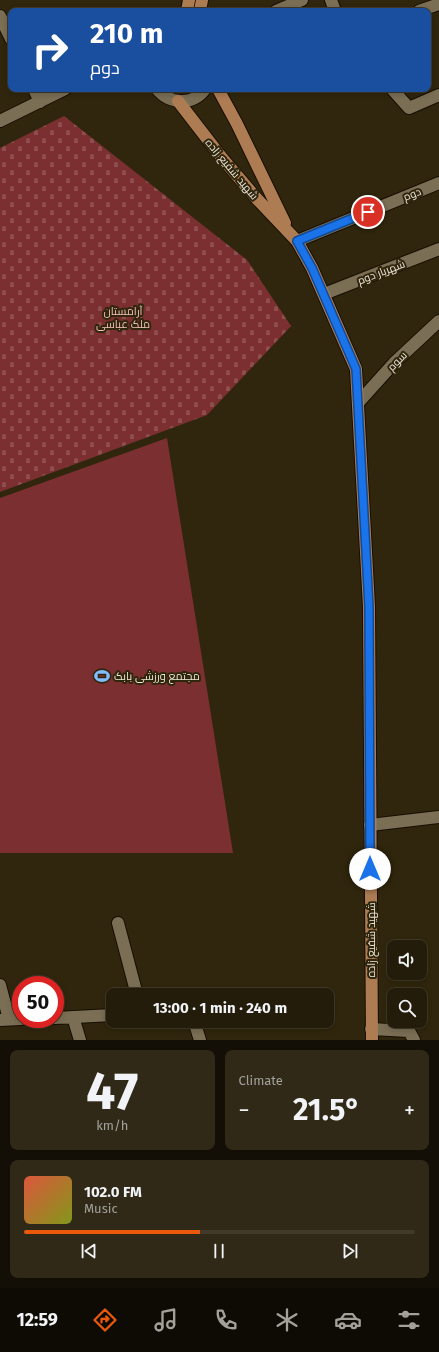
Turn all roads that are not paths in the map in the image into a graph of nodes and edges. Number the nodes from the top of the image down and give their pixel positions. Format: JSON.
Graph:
{"nodes":[{"id":1,"x":302,"y":0,"type":"edge"},
{"id":2,"x":439,"y":4,"type":"edge"},
{"id":3,"x":283,"y":8,"type":"edge"},
{"id":4,"x":428,"y":8,"type":"edge"},
{"id":5,"x":0,"y":16,"type":"edge"},
{"id":6,"x":8,"y":33,"type":"edge"},
{"id":7,"x":35,"y":92,"type":"edge"},
{"id":8,"x":59,"y":92,"type":"edge"},
{"id":9,"x":160,"y":92,"type":"edge"},
{"id":10,"x":202,"y":92,"type":"edge"},
{"id":11,"x":220,"y":92,"type":"edge"},
{"id":12,"x":395,"y":92,"type":"edge"},
{"id":13,"x":439,"y":95,"type":"edge"},
{"id":14,"x":178,"y":101,"type":"junction"},
{"id":15,"x":40,"y":102,"type":"junction"},
{"id":16,"x":0,"y":121,"type":"edge"},
{"id":17,"x":439,"y":183,"type":"edge"},
{"id":18,"x":293,"y":237,"type":"junction"},
{"id":19,"x":439,"y":249,"type":"edge"},
{"id":20,"x":324,"y":294,"type":"junction"},
{"id":21,"x":439,"y":321,"type":"edge"},
{"id":22,"x":358,"y":403,"type":"junction"},
{"id":23,"x":439,"y":817,"type":"edge"},
{"id":24,"x":370,"y":825,"type":"junction"},
{"id":25,"x":118,"y":923,"type":"dead end"},
{"id":26,"x":0,"y":985,"type":"edge"},
{"id":27,"x":135,"y":988,"type":"edge"},
{"id":28,"x":106,"y":1015,"type":"edge"},
{"id":29,"x":73,"y":1017,"type":"junction"},
{"id":30,"x":64,"y":1018,"type":"edge"},
{"id":31,"x":10,"y":1019,"type":"edge"},
{"id":32,"x":196,"y":1028,"type":"edge"},
{"id":33,"x":372,"y":1034,"type":"edge"},
{"id":34,"x":80,"y":1040,"type":"edge"},
{"id":35,"x":200,"y":1040,"type":"edge"},
{"id":36,"x":414,"y":1040,"type":"edge"}],
"edges":[{"from":1,"to":3,"type":"street"},
{"from":2,"to":4,"type":"street"},
{"from":5,"to":6,"type":"street"},
{"from":7,"to":15,"type":"street"},
{"from":8,"to":15,"type":"street"},
{"from":9,"to":14,"type":"street"},
{"from":10,"to":14,"type":"street"},
{"from":11,"to":18,"type":"main road","name":"شهید شفیع زاده"},
{"from":12,"to":13,"type":"street"},
{"from":14,"to":18,"type":"main road","name":"شهید شفیع زاده"},
{"from":15,"to":16,"type":"street"},
{"from":17,"to":18,"type":"street","name":"دوم"},
{"from":18,"to":20,"type":"main road","name":"شهید شفیع زاده"},
{"from":19,"to":20,"type":"street","name":"شهریار دوم"},
{"from":20,"to":22,"type":"main road","name":"شهید شفیع زاده"},
{"from":21,"to":22,"type":"street","name":"سوم"},
{"from":22,"to":24,"type":"main road","name":"شهید شفیع زاده"},
{"from":23,"to":24,"type":"street"},
{"from":24,"to":33,"type":"main road","name":"شهید شفیع زاده"},
{"from":25,"to":27,"type":"street"},
{"from":26,"to":31,"type":"street"},
{"from":28,"to":29,"type":"street"},
{"from":29,"to":30,"type":"street"},
{"from":29,"to":34,"type":"street"},
{"from":32,"to":35,"type":"street"},
{"from":33,"to":36,"type":"street"}]}
